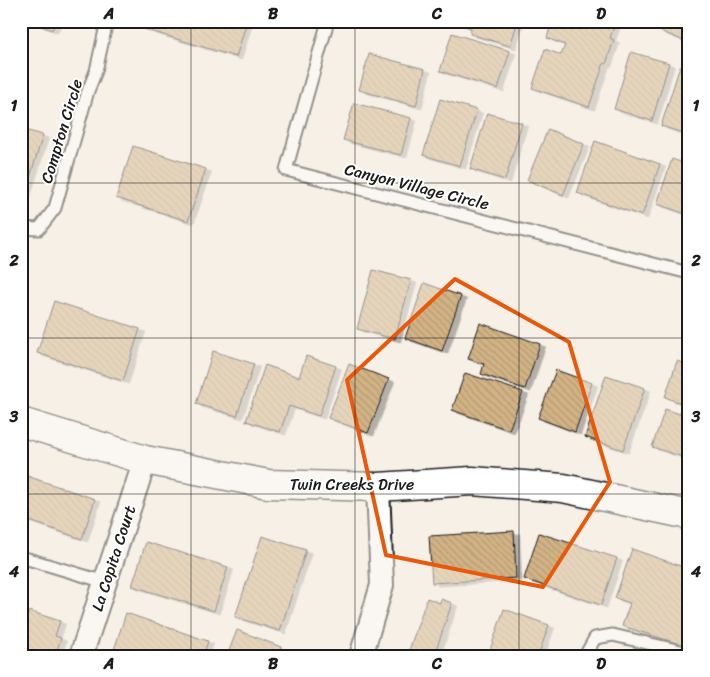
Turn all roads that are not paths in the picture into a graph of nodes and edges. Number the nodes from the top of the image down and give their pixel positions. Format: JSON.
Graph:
{"nodes":[{"id":1,"x":107,"y":21,"type":"edge"},
{"id":2,"x":328,"y":21,"type":"edge"},
{"id":3,"x":21,"y":228,"type":"edge"},
{"id":4,"x":689,"y":273,"type":"edge"},
{"id":5,"x":21,"y":422,"type":"edge"},
{"id":6,"x":145,"y":460,"type":"junction"},
{"id":7,"x":378,"y":487,"type":"junction"},
{"id":8,"x":689,"y":514,"type":"edge"},
{"id":9,"x":21,"y":557,"type":"edge"},
{"id":10,"x":105,"y":582,"type":"junction"},
{"id":11,"x":689,"y":654,"type":"edge"},
{"id":12,"x":82,"y":656,"type":"edge"},
{"id":13,"x":361,"y":656,"type":"edge"},
{"id":14,"x":585,"y":656,"type":"edge"}],
"edges":[{"from":1,"to":3,"type":"lane","name":"Compton Circle"},
{"from":2,"to":4,"type":"lane","name":"Canyon Village Circle"},
{"from":5,"to":6,"type":"street","name":"Twin Creeks Drive"},
{"from":6,"to":7,"type":"street","name":"Twin Creeks Drive"},
{"from":6,"to":10,"type":"street","name":"La Copita Court"},
{"from":7,"to":8,"type":"street","name":"Twin Creeks Drive"},
{"from":7,"to":13,"type":"street"},
{"from":9,"to":10,"type":"lane"},
{"from":10,"to":12,"type":"street","name":"La Copita Court"},
{"from":11,"to":14,"type":"lane"}]}
